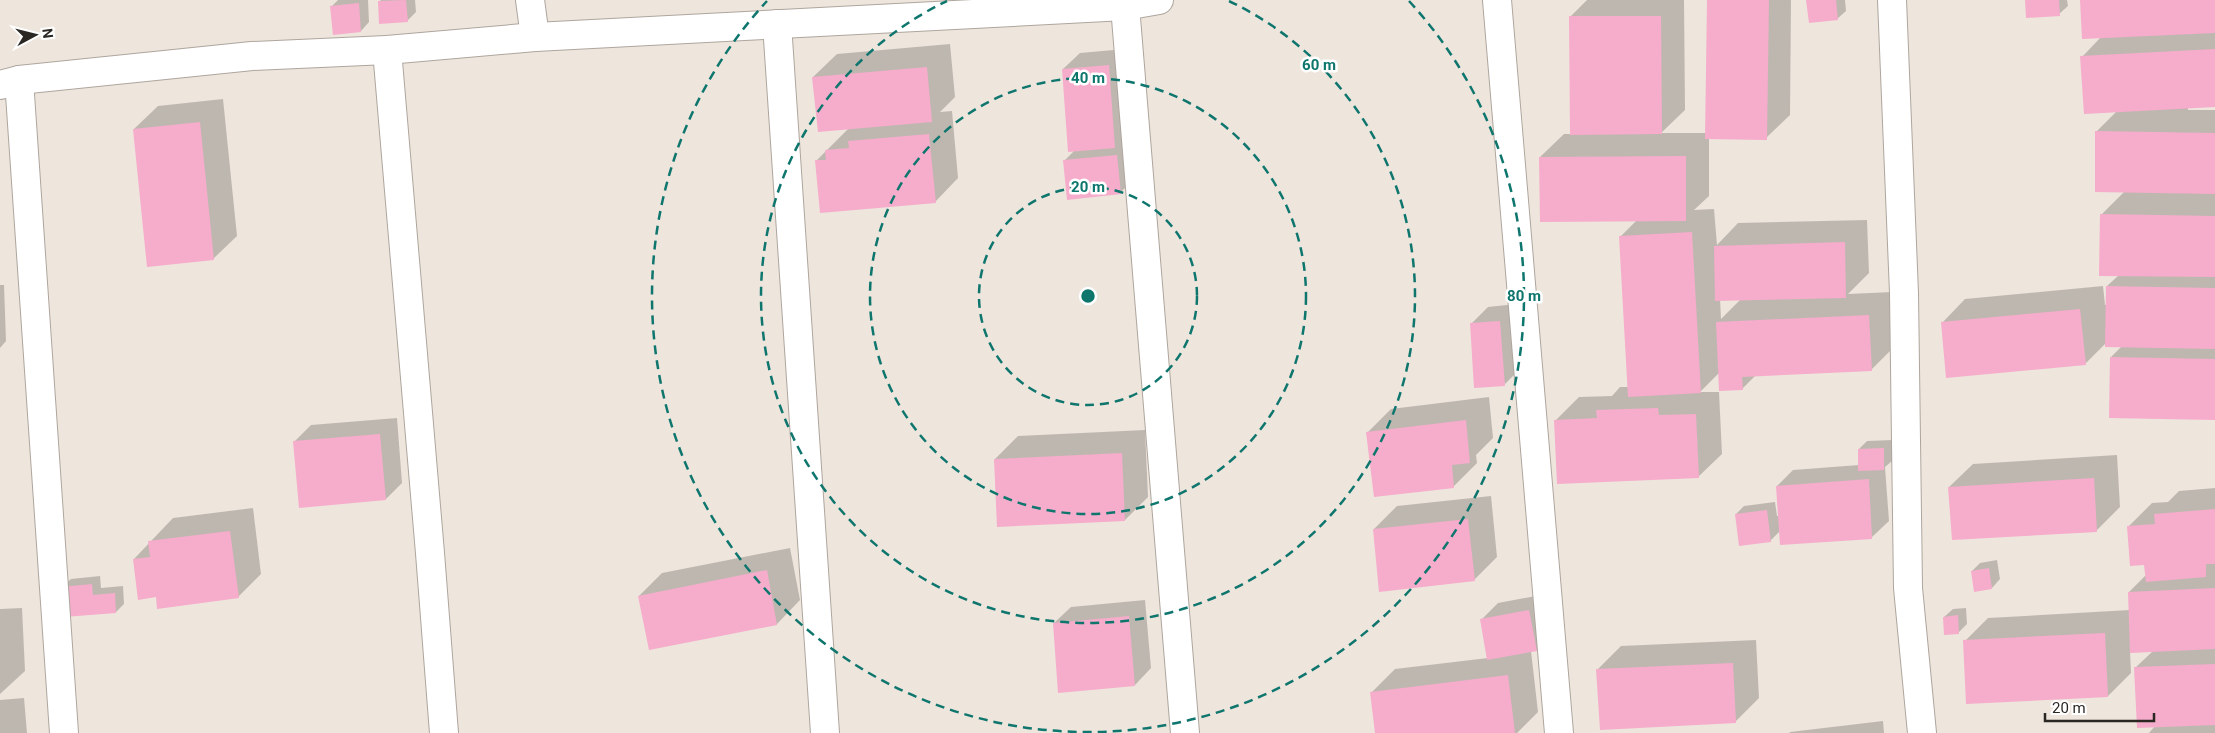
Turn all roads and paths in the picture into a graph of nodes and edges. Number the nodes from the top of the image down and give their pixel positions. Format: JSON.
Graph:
{"nodes":[{"id":1,"x":530,"y":0,"type":"edge"},
{"id":2,"x":1159,"y":0,"type":"edge"},
{"id":3,"x":1497,"y":0,"type":"edge"},
{"id":4,"x":1892,"y":0,"type":"edge"},
{"id":5,"x":1125,"y":6,"type":"junction"},
{"id":6,"x":912,"y":9,"type":"edge"},
{"id":7,"x":777,"y":24,"type":"junction"},
{"id":8,"x":535,"y":37,"type":"junction"},
{"id":9,"x":387,"y":50,"type":"junction"},
{"id":10,"x":10,"y":82,"type":"edge"},
{"id":11,"x":64,"y":733,"type":"edge"},
{"id":12,"x":444,"y":733,"type":"edge"},
{"id":13,"x":825,"y":733,"type":"edge"},
{"id":14,"x":1186,"y":733,"type":"edge"},
{"id":15,"x":1559,"y":733,"type":"edge"},
{"id":16,"x":1922,"y":733,"type":"edge"}],
"edges":[{"from":1,"to":8,"type":"street"},
{"from":2,"to":5,"type":"street"},
{"from":3,"to":15,"type":"street"},
{"from":4,"to":16,"type":"street"},
{"from":5,"to":6,"type":"street"},
{"from":5,"to":14,"type":"street"},
{"from":6,"to":7,"type":"street"},
{"from":7,"to":8,"type":"street"},
{"from":7,"to":13,"type":"street"},
{"from":8,"to":9,"type":"street"},
{"from":9,"to":10,"type":"street"},
{"from":9,"to":12,"type":"street"},
{"from":10,"to":11,"type":"street"}]}
